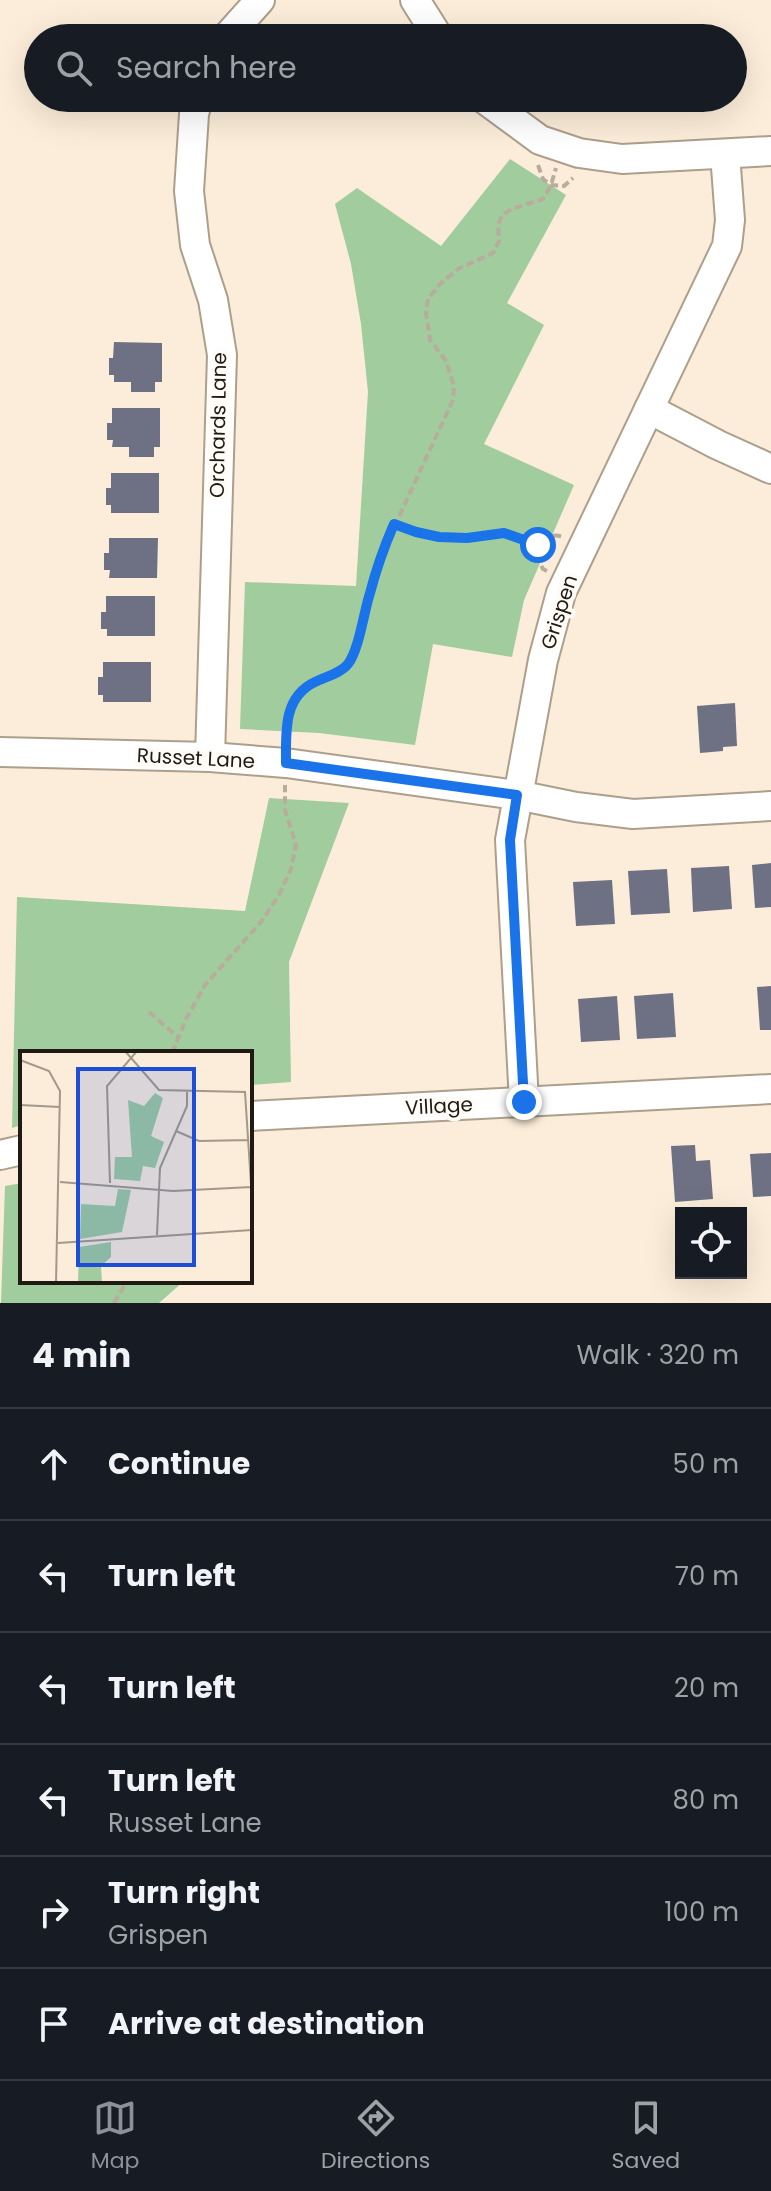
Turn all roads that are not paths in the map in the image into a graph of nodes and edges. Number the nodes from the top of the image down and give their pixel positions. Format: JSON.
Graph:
{"nodes":[{"id":1,"x":260,"y":0,"type":"edge"},
{"id":2,"x":415,"y":0,"type":"edge"},
{"id":3,"x":239,"y":24,"type":"edge"},
{"id":4,"x":430,"y":24,"type":"edge"},
{"id":5,"x":194,"y":112,"type":"edge"},
{"id":6,"x":502,"y":112,"type":"edge"},
{"id":7,"x":771,"y":151,"type":"edge"},
{"id":8,"x":725,"y":154,"type":"junction"},
{"id":9,"x":649,"y":409,"type":"junction"},
{"id":10,"x":771,"y":469,"type":"edge"},
{"id":11,"x":0,"y":752,"type":"edge"},
{"id":12,"x":210,"y":757,"type":"junction"},
{"id":13,"x":517,"y":795,"type":"junction"},
{"id":14,"x":771,"y":806,"type":"edge"},
{"id":15,"x":771,"y":1089,"type":"edge"},
{"id":16,"x":524,"y":1102,"type":"junction"},
{"id":17,"x":252,"y":1116,"type":"edge"},
{"id":18,"x":20,"y":1150,"type":"edge"},
{"id":19,"x":0,"y":1155,"type":"edge"}],
"edges":[{"from":1,"to":3,"type":"street"},
{"from":2,"to":4,"type":"street"},
{"from":5,"to":12,"type":"street","name":"Orchards Lane"},
{"from":6,"to":8,"type":"street"},
{"from":7,"to":8,"type":"street"},
{"from":8,"to":9,"type":"street","name":"Grispen"},
{"from":9,"to":10,"type":"street"},
{"from":9,"to":13,"type":"street","name":"Grispen"},
{"from":11,"to":12,"type":"street","name":"Russet Lane"},
{"from":12,"to":13,"type":"street","name":"Russet Lane"},
{"from":13,"to":14,"type":"street","name":"Russet Lane"},
{"from":13,"to":16,"type":"street","name":"Grispen"},
{"from":15,"to":16,"type":"street","name":"Village"},
{"from":16,"to":17,"type":"street","name":"Village"},
{"from":18,"to":19,"type":"street"}]}
